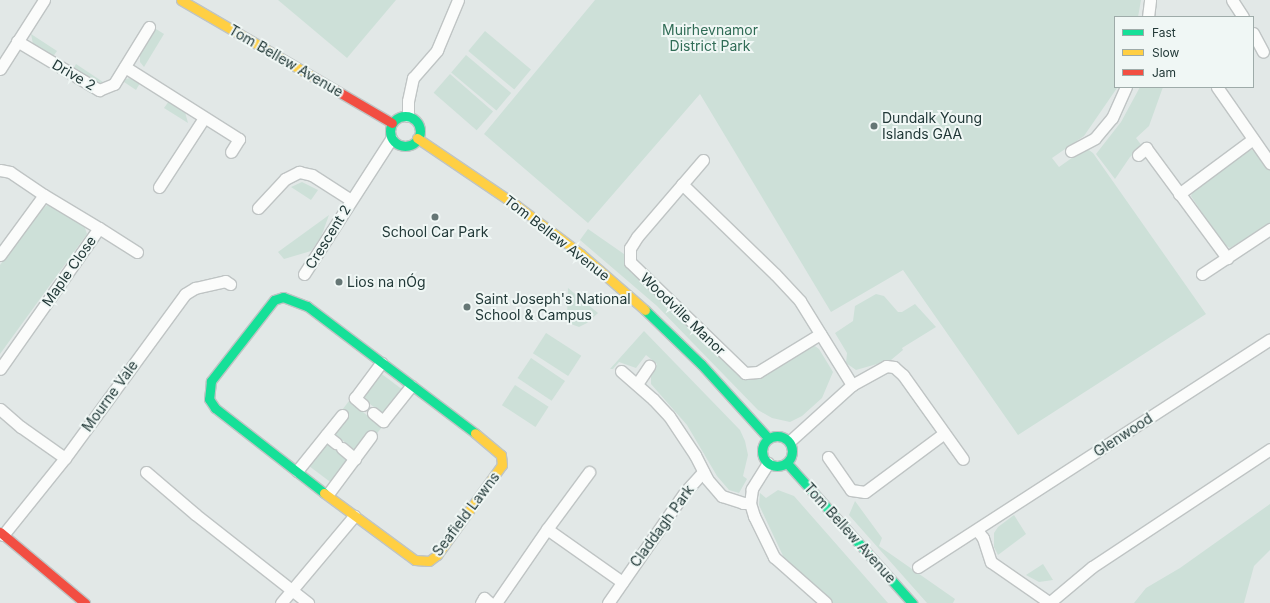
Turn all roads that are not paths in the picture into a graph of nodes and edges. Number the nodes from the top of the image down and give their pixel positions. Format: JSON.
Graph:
{"nodes":[{"id":1,"x":44,"y":0,"type":"edge"},
{"id":2,"x":181,"y":0,"type":"edge"},
{"id":3,"x":458,"y":0,"type":"edge"},
{"id":4,"x":1150,"y":0,"type":"edge"},
{"id":5,"x":1232,"y":0,"type":"edge"},
{"id":6,"x":1148,"y":16,"type":"edge"},
{"id":7,"x":1242,"y":16,"type":"edge"},
{"id":8,"x":149,"y":27,"type":"dead end"},
{"id":9,"x":1254,"y":35,"type":"edge"},
{"id":10,"x":17,"y":41,"type":"junction"},
{"id":11,"x":1263,"y":52,"type":"dead end"},
{"id":12,"x":125,"y":67,"type":"junction"},
{"id":13,"x":0,"y":69,"type":"edge"},
{"id":14,"x":1126,"y":88,"type":"edge"},
{"id":15,"x":1218,"y":88,"type":"edge"},
{"id":16,"x":408,"y":116,"type":"junction"},
{"id":17,"x":204,"y":118,"type":"junction"},
{"id":18,"x":392,"y":123,"type":"junction"},
{"id":19,"x":417,"y":138,"type":"junction"},
{"id":20,"x":391,"y":139,"type":"junction"},
{"id":21,"x":1253,"y":139,"type":"junction"},
{"id":22,"x":1071,"y":151,"type":"dead end"},
{"id":23,"x":231,"y":152,"type":"dead end"},
{"id":24,"x":1138,"y":155,"type":"dead end"},
{"id":25,"x":703,"y":160,"type":"dead end"},
{"id":26,"x":1270,"y":163,"type":"edge"},
{"id":27,"x":0,"y":170,"type":"edge"},
{"id":28,"x":682,"y":184,"type":"junction"},
{"id":29,"x":159,"y":188,"type":"dead end"},
{"id":30,"x":1179,"y":194,"type":"junction"},
{"id":31,"x":44,"y":195,"type":"junction"},
{"id":32,"x":351,"y":200,"type":"junction"},
{"id":33,"x":258,"y":208,"type":"dead end"},
{"id":34,"x":99,"y":228,"type":"junction"},
{"id":35,"x":1270,"y":230,"type":"edge"},
{"id":36,"x":137,"y":252,"type":"dead end"},
{"id":37,"x":0,"y":255,"type":"edge"},
{"id":38,"x":1227,"y":258,"type":"junction"},
{"id":39,"x":304,"y":274,"type":"dead end"},
{"id":40,"x":1202,"y":274,"type":"dead end"},
{"id":41,"x":230,"y":284,"type":"dead end"},
{"id":42,"x":820,"y":334,"type":"junction"},
{"id":43,"x":1270,"y":339,"type":"edge"},
{"id":44,"x":381,"y":363,"type":"junction"},
{"id":45,"x":649,"y":366,"type":"dead end"},
{"id":46,"x":0,"y":369,"type":"edge"},
{"id":47,"x":621,"y":371,"type":"dead end"},
{"id":48,"x":638,"y":384,"type":"junction"},
{"id":49,"x":852,"y":385,"type":"junction"},
{"id":50,"x":411,"y":386,"type":"junction"},
{"id":51,"x":364,"y":405,"type":"dead end"},
{"id":52,"x":0,"y":409,"type":"edge"},
{"id":53,"x":373,"y":414,"type":"dead end"},
{"id":54,"x":342,"y":415,"type":"dead end"},
{"id":55,"x":943,"y":434,"type":"junction"},
{"id":56,"x":326,"y":435,"type":"junction"},
{"id":57,"x":372,"y":436,"type":"dead end"},
{"id":58,"x":768,"y":438,"type":"junction"},
{"id":59,"x":790,"y":441,"type":"junction"},
{"id":60,"x":1270,"y":449,"type":"edge"},
{"id":61,"x":828,"y":457,"type":"dead end"},
{"id":62,"x":65,"y":458,"type":"junction"},
{"id":63,"x":354,"y":459,"type":"junction"},
{"id":64,"x":963,"y":459,"type":"dead end"},
{"id":65,"x":768,"y":463,"type":"junction"},
{"id":66,"x":787,"y":463,"type":"junction"},
{"id":67,"x":297,"y":471,"type":"junction"},
{"id":68,"x":146,"y":472,"type":"dead end"},
{"id":69,"x":589,"y":472,"type":"dead end"},
{"id":70,"x":703,"y":472,"type":"junction"},
{"id":71,"x":328,"y":494,"type":"junction"},
{"id":72,"x":750,"y":503,"type":"junction"},
{"id":73,"x":354,"y":516,"type":"junction"},
{"id":74,"x":547,"y":529,"type":"junction"},
{"id":75,"x":977,"y":530,"type":"junction"},
{"id":76,"x":2,"y":533,"type":"edge"},
{"id":77,"x":918,"y":567,"type":"dead end"},
{"id":78,"x":622,"y":582,"type":"junction"},
{"id":79,"x":292,"y":590,"type":"junction"},
{"id":80,"x":85,"y":603,"type":"edge"},
{"id":81,"x":281,"y":603,"type":"edge"},
{"id":82,"x":308,"y":603,"type":"edge"},
{"id":83,"x":496,"y":603,"type":"edge"},
{"id":84,"x":608,"y":603,"type":"edge"},
{"id":85,"x":826,"y":603,"type":"edge"},
{"id":86,"x":912,"y":603,"type":"edge"},
{"id":87,"x":1049,"y":603,"type":"edge"}],
"edges":[{"from":1,"to":10,"type":"street"},
{"from":2,"to":18,"type":"street","name":"Tom Bellew Avenue"},
{"from":3,"to":16,"type":"street"},
{"from":4,"to":6,"type":"street"},
{"from":5,"to":7,"type":"street"},
{"from":8,"to":12,"type":"street","name":"Drive 2"},
{"from":9,"to":11,"type":"street"},
{"from":10,"to":12,"type":"street","name":"Drive 2"},
{"from":10,"to":13,"type":"street"},
{"from":12,"to":17,"type":"street"},
{"from":14,"to":22,"type":"street"},
{"from":15,"to":21,"type":"street"},
{"from":16,"to":18,"type":"street"},
{"from":16,"to":19,"type":"street"},
{"from":17,"to":23,"type":"street"},
{"from":17,"to":29,"type":"street"},
{"from":18,"to":20,"type":"street"},
{"from":19,"to":20,"type":"street"},
{"from":19,"to":58,"type":"street","name":"Tom Bellew Avenue"},
{"from":20,"to":32,"type":"street","name":"Crescent 2"},
{"from":21,"to":26,"type":"street"},
{"from":21,"to":30,"type":"street"},
{"from":24,"to":30,"type":"street"},
{"from":25,"to":28,"type":"street","name":"Woodville Manor"},
{"from":27,"to":31,"type":"street","name":"Maple Close"},
{"from":28,"to":42,"type":"street"},
{"from":28,"to":42,"type":"street","name":"Woodville Manor"},
{"from":30,"to":38,"type":"street"},
{"from":31,"to":34,"type":"street","name":"Maple Close"},
{"from":31,"to":37,"type":"street"},
{"from":32,"to":33,"type":"street","name":"Crescent 2"},
{"from":32,"to":39,"type":"street","name":"Crescent 2"},
{"from":34,"to":36,"type":"street"},
{"from":34,"to":46,"type":"street","name":"Maple Close"},
{"from":35,"to":38,"type":"street"},
{"from":38,"to":40,"type":"street"},
{"from":41,"to":62,"type":"street","name":"Mourne Vale"},
{"from":42,"to":49,"type":"street"},
{"from":43,"to":75,"type":"street","name":"Glenwood"},
{"from":44,"to":50,"type":"street","name":"Seafield Lawns"},
{"from":44,"to":51,"type":"street"},
{"from":44,"to":67,"type":"street","name":"Seafield Lawns"},
{"from":45,"to":48,"type":"street"},
{"from":47,"to":48,"type":"street","name":"Claddagh Park"},
{"from":48,"to":70,"type":"street","name":"Claddagh Park"},
{"from":49,"to":55,"type":"street"},
{"from":49,"to":59,"type":"street"},
{"from":50,"to":53,"type":"street"},
{"from":50,"to":73,"type":"street","name":"Seafield Lawns"},
{"from":52,"to":62,"type":"street"},
{"from":54,"to":56,"type":"street"},
{"from":55,"to":61,"type":"street"},
{"from":55,"to":64,"type":"street"},
{"from":56,"to":63,"type":"street"},
{"from":56,"to":67,"type":"street"},
{"from":57,"to":63,"type":"street"},
{"from":58,"to":59,"type":"street"},
{"from":58,"to":65,"type":"street"},
{"from":59,"to":66,"type":"street"},
{"from":60,"to":87,"type":"street"},
{"from":62,"to":76,"type":"street","name":"Mourne Vale"},
{"from":63,"to":71,"type":"street"},
{"from":65,"to":66,"type":"street"},
{"from":65,"to":72,"type":"street"},
{"from":66,"to":86,"type":"street","name":"Tom Bellew Avenue"},
{"from":67,"to":71,"type":"street","name":"Seafield Lawns"},
{"from":68,"to":79,"type":"street"},
{"from":69,"to":74,"type":"street"},
{"from":70,"to":72,"type":"street","name":"Claddagh Park"},
{"from":70,"to":78,"type":"street","name":"Claddagh Park"},
{"from":71,"to":73,"type":"street","name":"Seafield Lawns"},
{"from":72,"to":85,"type":"street"},
{"from":73,"to":79,"type":"street"},
{"from":74,"to":78,"type":"street","name":"Claddagh Park"},
{"from":74,"to":83,"type":"street"},
{"from":75,"to":77,"type":"street","name":"Glenwood"},
{"from":75,"to":87,"type":"street"},
{"from":76,"to":80,"type":"street"},
{"from":78,"to":84,"type":"street","name":"Claddagh Park"},
{"from":79,"to":81,"type":"street"},
{"from":79,"to":82,"type":"street"}]}
